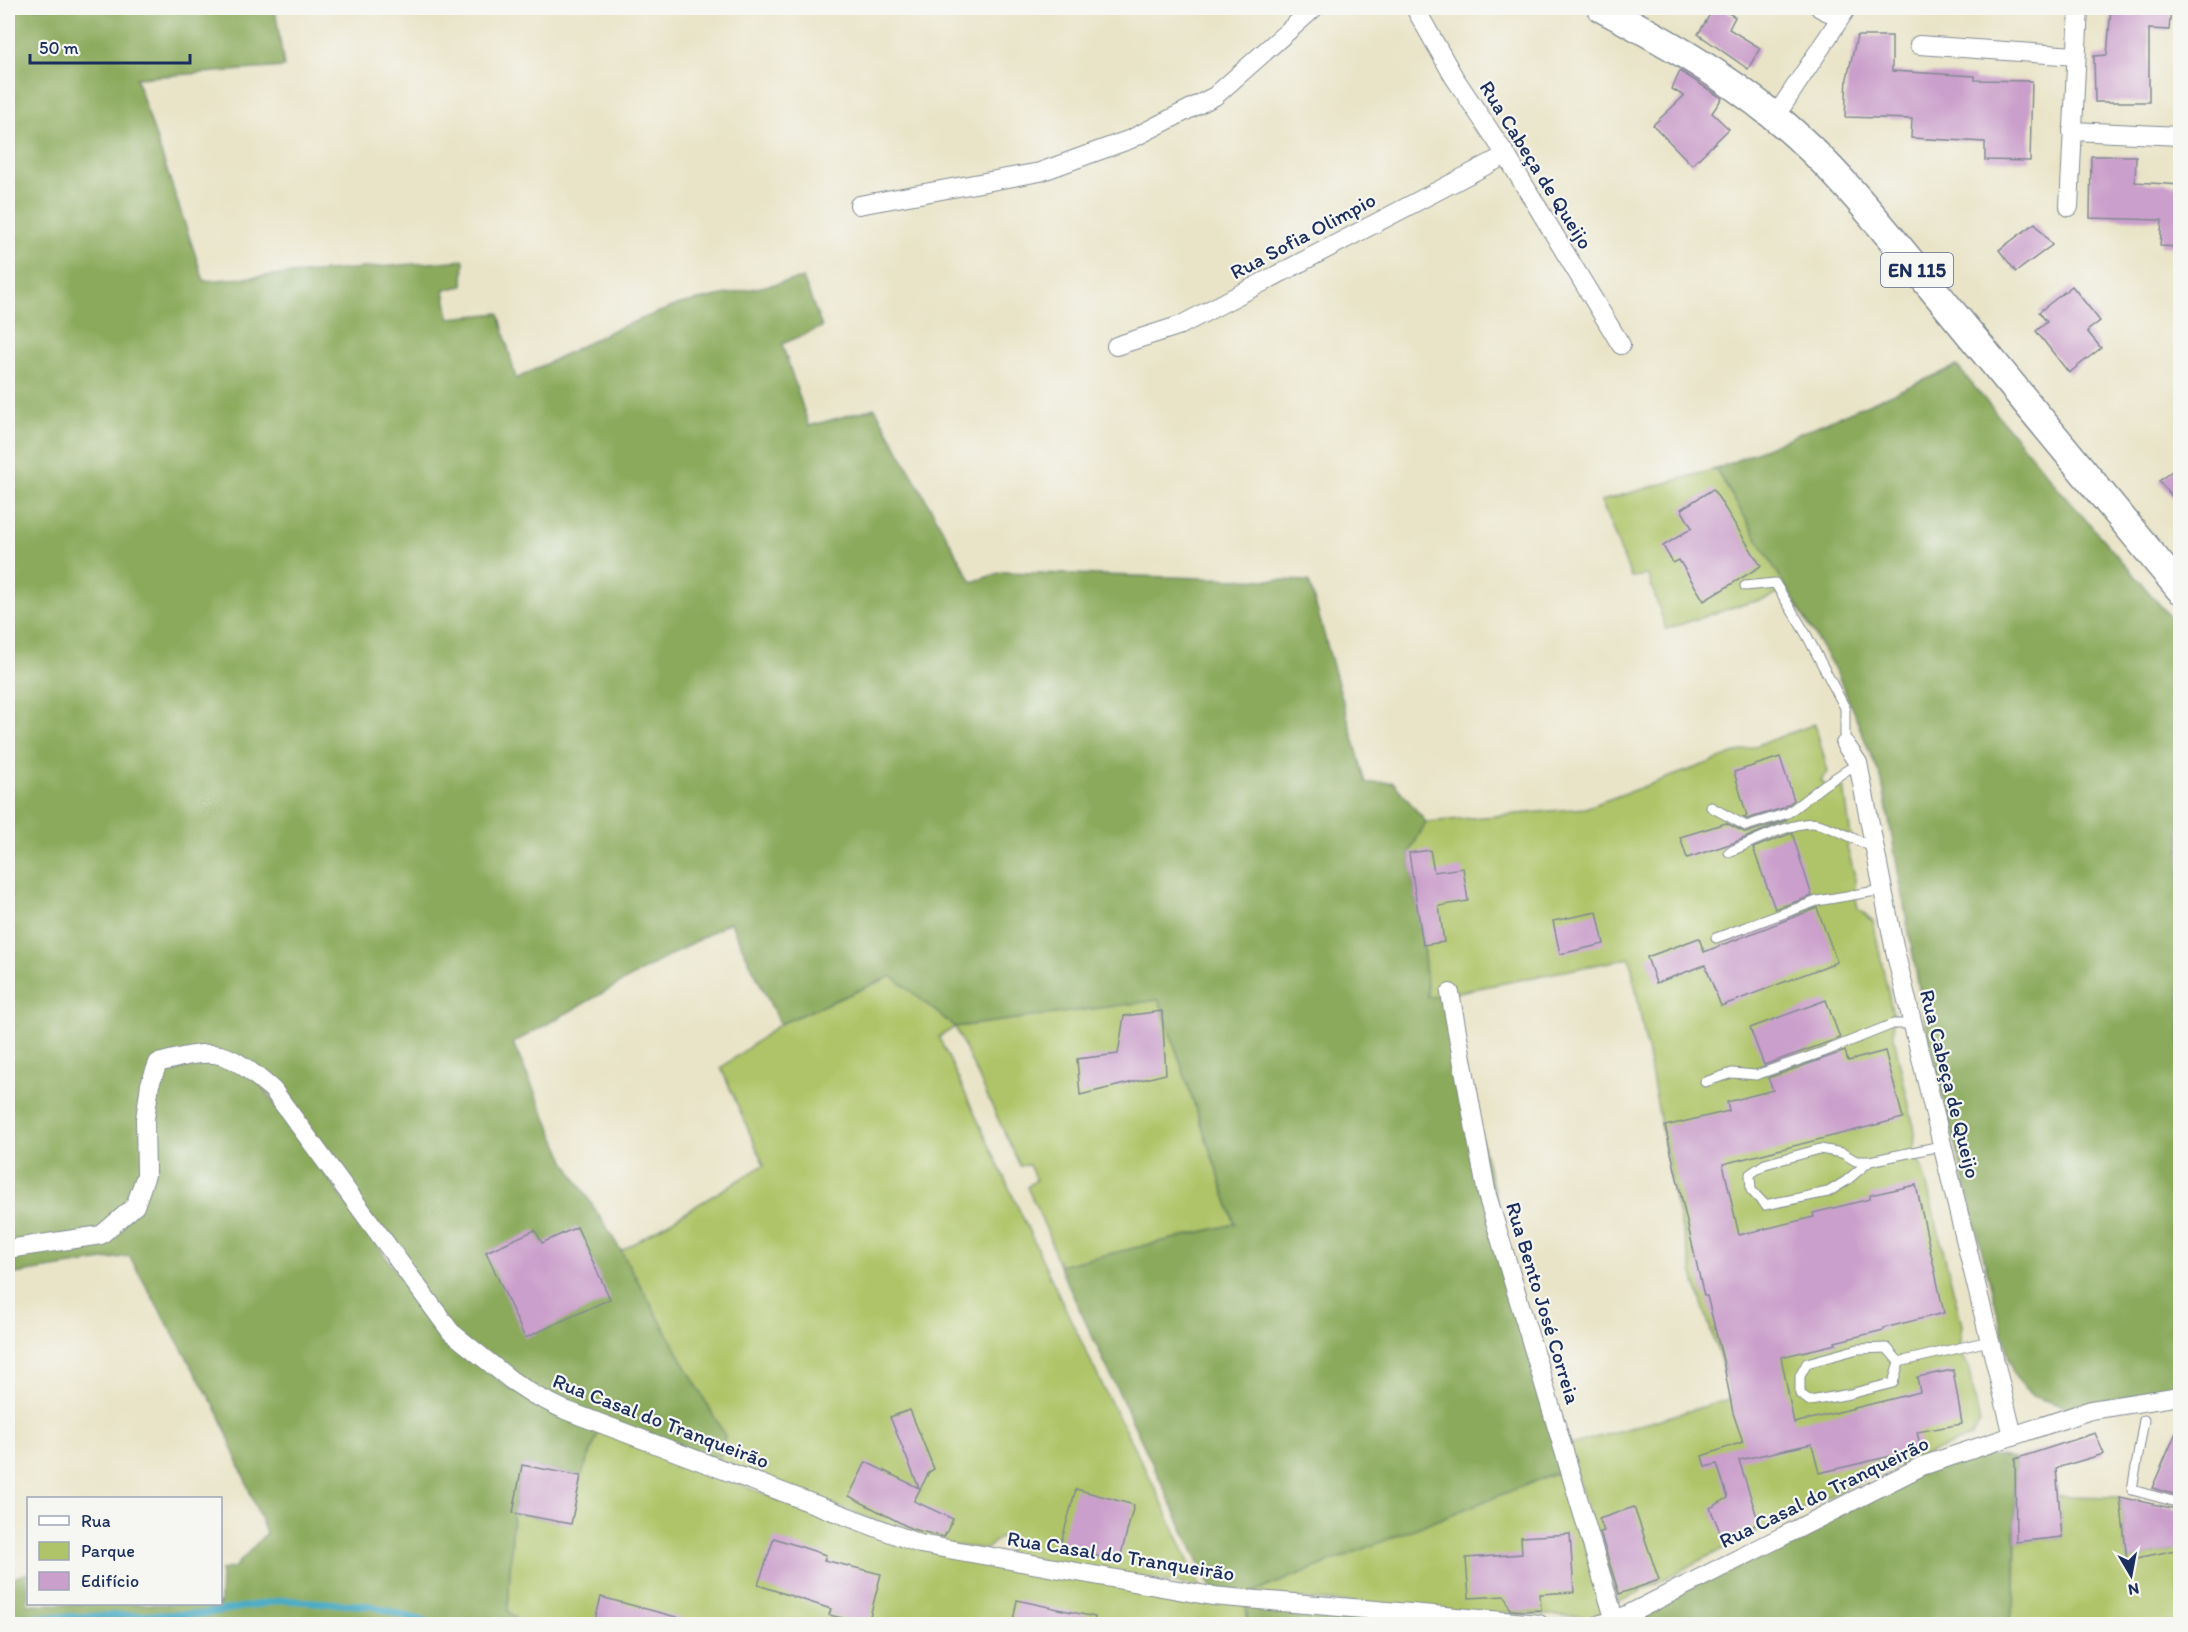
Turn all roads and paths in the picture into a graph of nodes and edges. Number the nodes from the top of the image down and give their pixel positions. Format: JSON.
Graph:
{"nodes":[{"id":1,"x":1314,"y":8,"type":"edge"},
{"id":2,"x":1415,"y":8,"type":"edge"},
{"id":3,"x":1602,"y":8,"type":"edge"},
{"id":4,"x":1847,"y":8,"type":"edge"},
{"id":5,"x":2079,"y":8,"type":"edge"},
{"id":6,"x":1919,"y":45,"type":"dead end"},
{"id":7,"x":2076,"y":56,"type":"junction"},
{"id":8,"x":1775,"y":117,"type":"junction"},
{"id":9,"x":2072,"y":131,"type":"junction"},
{"id":10,"x":2181,"y":136,"type":"edge"},
{"id":11,"x":1506,"y":155,"type":"junction"},
{"id":12,"x":859,"y":205,"type":"dead end"},
{"id":13,"x":2069,"y":207,"type":"dead end"},
{"id":14,"x":1621,"y":345,"type":"dead end"},
{"id":15,"x":1116,"y":346,"type":"dead end"},
{"id":16,"x":1745,"y":586,"type":"dead end"},
{"id":17,"x":2181,"y":589,"type":"edge"},
{"id":18,"x":1845,"y":744,"type":"joint"},
{"id":19,"x":1858,"y":763,"type":"junction"},
{"id":20,"x":1711,"y":807,"type":"dead end"},
{"id":21,"x":1874,"y":848,"type":"junction"},
{"id":22,"x":1729,"y":852,"type":"dead end"},
{"id":23,"x":1882,"y":890,"type":"junction"},
{"id":24,"x":1716,"y":938,"type":"dead end"},
{"id":25,"x":1450,"y":993,"type":"dead end"},
{"id":26,"x":1912,"y":1024,"type":"junction"},
{"id":27,"x":1705,"y":1082,"type":"dead end"},
{"id":28,"x":1941,"y":1146,"type":"junction"},
{"id":29,"x":1870,"y":1161,"type":"junction"},
{"id":30,"x":8,"y":1249,"type":"edge"},
{"id":31,"x":1989,"y":1341,"type":"junction"},
{"id":32,"x":1899,"y":1362,"type":"junction"},
{"id":33,"x":2181,"y":1396,"type":"edge"},
{"id":34,"x":2144,"y":1420,"type":"dead end"},
{"id":35,"x":2013,"y":1436,"type":"junction"},
{"id":36,"x":2181,"y":1503,"type":"edge"},
{"id":37,"x":1607,"y":1623,"type":"edge"},
{"id":38,"x":1539,"y":1624,"type":"edge"}],
"edges":[{"from":1,"to":12,"type":"street"},
{"from":2,"to":11,"type":"street","name":"Rua Cabeça de Queijo"},
{"from":3,"to":8,"type":"main road","number":"EN 115"},
{"from":4,"to":8,"type":"street"},
{"from":5,"to":7,"type":"street"},
{"from":6,"to":7,"type":"street"},
{"from":7,"to":9,"type":"street"},
{"from":8,"to":17,"type":"main road","number":"EN 115"},
{"from":9,"to":10,"type":"street"},
{"from":9,"to":13,"type":"street"},
{"from":11,"to":14,"type":"street","name":"Rua Cabeça de Queijo"},
{"from":11,"to":15,"type":"street","name":"Rua Sofia Olimpio"},
{"from":16,"to":18,"type":"lane"},
{"from":18,"to":19,"type":"street","name":"Rua Cabeça de Queijo"},
{"from":19,"to":20,"type":"lane"},
{"from":19,"to":21,"type":"street","name":"Rua Cabeça de Queijo"},
{"from":21,"to":22,"type":"lane"},
{"from":21,"to":23,"type":"street","name":"Rua Cabeça de Queijo"},
{"from":23,"to":24,"type":"lane"},
{"from":23,"to":26,"type":"street","name":"Rua Cabeça de Queijo"},
{"from":25,"to":37,"type":"street","name":"Rua Bento José Correia"},
{"from":26,"to":27,"type":"lane"},
{"from":26,"to":28,"type":"street","name":"Rua Cabeça de Queijo"},
{"from":28,"to":29,"type":"lane"},
{"from":28,"to":31,"type":"street","name":"Rua Cabeça de Queijo"},
{"from":29,"to":29,"type":"lane"},
{"from":30,"to":38,"type":"street","name":"Rua Casal do Tranqueirão"},
{"from":31,"to":32,"type":"lane"},
{"from":31,"to":35,"type":"street","name":"Rua Cabeça de Queijo"},
{"from":32,"to":32,"type":"lane"},
{"from":33,"to":35,"type":"street","name":"Rua Casal do Tranqueirão"},
{"from":34,"to":36,"type":"lane"},
{"from":35,"to":37,"type":"street","name":"Rua Casal do Tranqueirão"}]}
